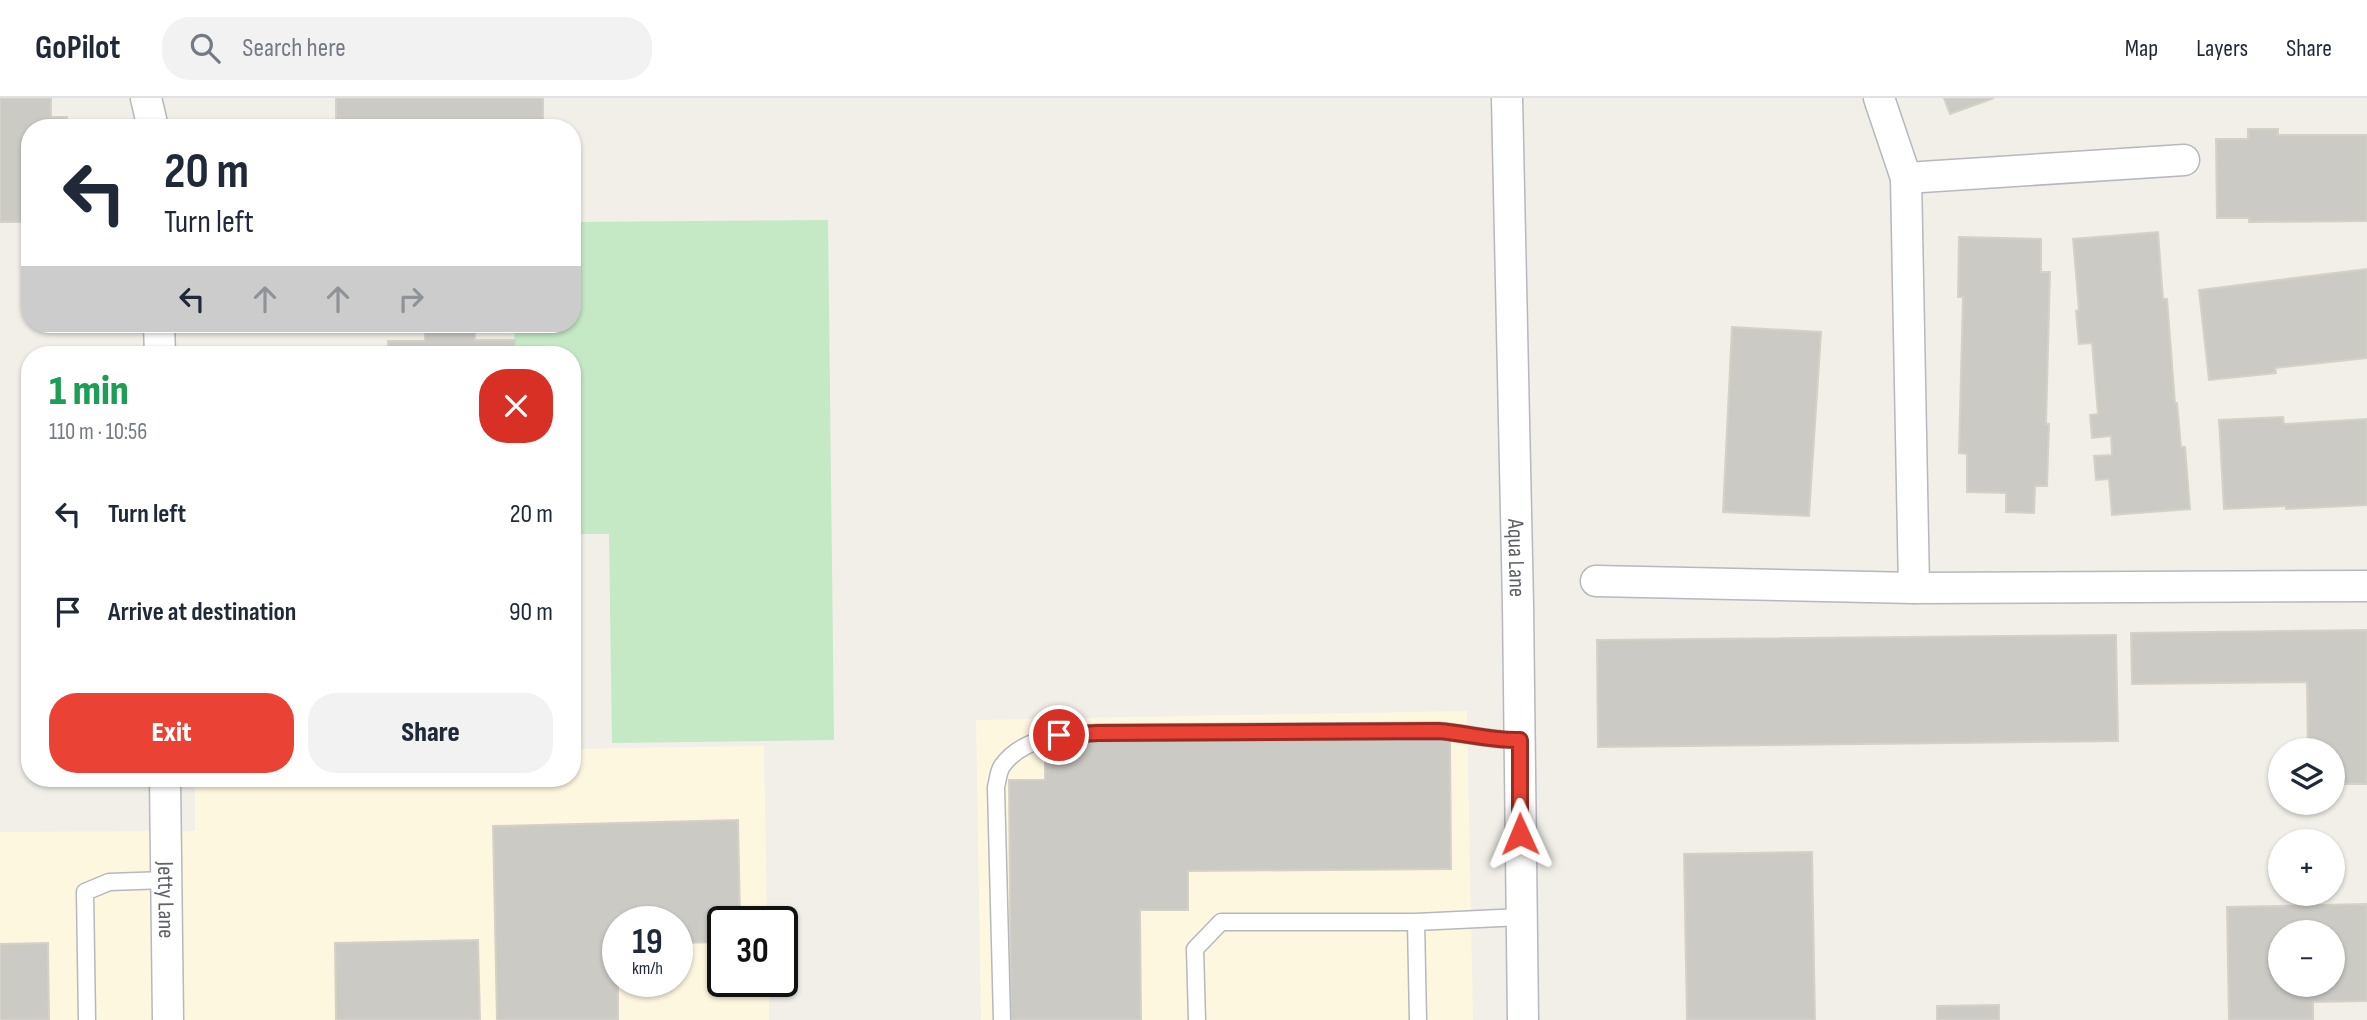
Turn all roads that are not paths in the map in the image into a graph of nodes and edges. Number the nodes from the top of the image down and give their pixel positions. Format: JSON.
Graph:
{"nodes":[{"id":1,"x":146,"y":98,"type":"edge"},
{"id":2,"x":1507,"y":98,"type":"edge"},
{"id":3,"x":1879,"y":98,"type":"edge"},
{"id":4,"x":151,"y":119,"type":"edge"},
{"id":5,"x":2184,"y":160,"type":"dead end"},
{"id":6,"x":1906,"y":178,"type":"junction"},
{"id":7,"x":1596,"y":581,"type":"dead end"},
{"id":8,"x":2367,"y":586,"type":"edge"},
{"id":9,"x":1914,"y":588,"type":"junction"},
{"id":10,"x":1520,"y":740,"type":"junction"},
{"id":11,"x":165,"y":787,"type":"edge"},
{"id":12,"x":166,"y":880,"type":"junction"},
{"id":13,"x":1521,"y":917,"type":"junction"},
{"id":14,"x":1416,"y":922,"type":"junction"},
{"id":15,"x":87,"y":1020,"type":"edge"},
{"id":16,"x":168,"y":1020,"type":"edge"},
{"id":17,"x":1002,"y":1020,"type":"edge"},
{"id":18,"x":1197,"y":1020,"type":"edge"},
{"id":19,"x":1418,"y":1020,"type":"edge"},
{"id":20,"x":1523,"y":1020,"type":"edge"}],
"edges":[{"from":1,"to":4,"type":"street"},
{"from":2,"to":10,"type":"street","name":"Aqua Lane"},
{"from":3,"to":6,"type":"street"},
{"from":5,"to":6,"type":"street"},
{"from":6,"to":9,"type":"street"},
{"from":7,"to":9,"type":"street"},
{"from":8,"to":9,"type":"street"},
{"from":10,"to":13,"type":"street","name":"Aqua Lane"},
{"from":10,"to":17,"type":"lane"},
{"from":11,"to":12,"type":"street","name":"Jetty Lane"},
{"from":12,"to":15,"type":"lane"},
{"from":12,"to":16,"type":"street","name":"Jetty Lane"},
{"from":13,"to":14,"type":"lane"},
{"from":13,"to":20,"type":"street","name":"Aqua Lane"},
{"from":14,"to":18,"type":"lane"},
{"from":14,"to":19,"type":"lane"}]}
